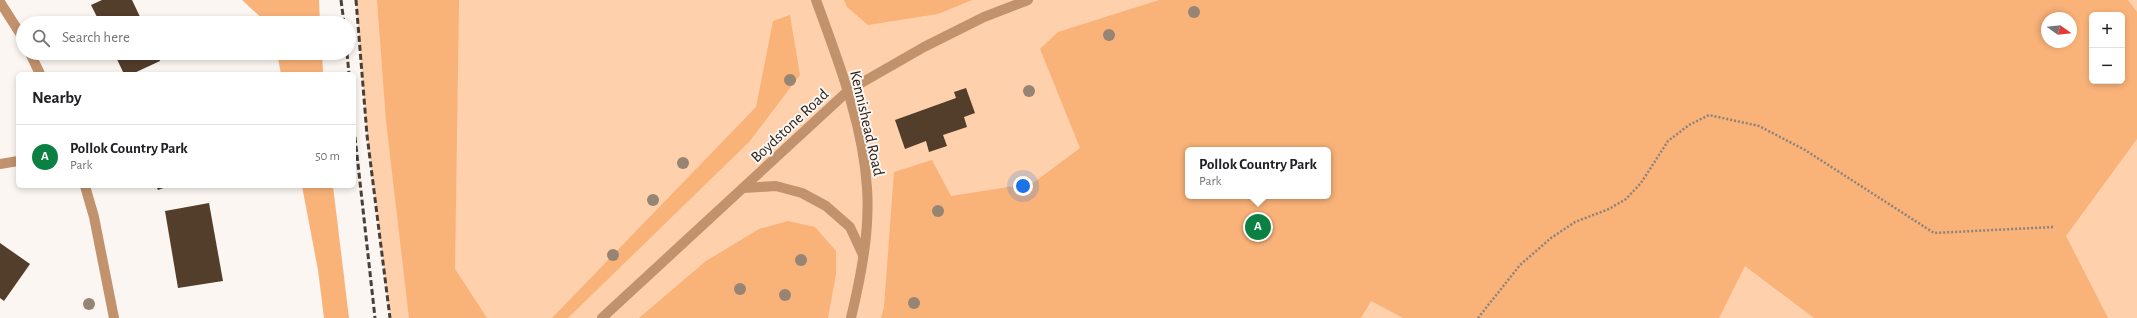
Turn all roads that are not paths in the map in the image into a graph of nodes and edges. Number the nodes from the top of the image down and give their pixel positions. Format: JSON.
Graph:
{"nodes":[{"id":1,"x":816,"y":0,"type":"edge"},
{"id":2,"x":1028,"y":0,"type":"edge"},
{"id":3,"x":0,"y":2,"type":"edge"},
{"id":4,"x":16,"y":27,"type":"edge"},
{"id":5,"x":33,"y":60,"type":"edge"},
{"id":6,"x":39,"y":72,"type":"edge"},
{"id":7,"x":848,"y":90,"type":"junction"},
{"id":8,"x":16,"y":161,"type":"edge"},
{"id":9,"x":0,"y":164,"type":"edge"},
{"id":10,"x":86,"y":188,"type":"edge"},
{"id":11,"x":744,"y":188,"type":"junction"},
{"id":12,"x":863,"y":255,"type":"junction"},
{"id":13,"x":114,"y":318,"type":"edge"},
{"id":14,"x":602,"y":318,"type":"edge"},
{"id":15,"x":851,"y":318,"type":"edge"}],
"edges":[{"from":1,"to":7,"type":"street","name":"Kennishead Road"},
{"from":2,"to":7,"type":"street","name":"Boydstone Road"},
{"from":3,"to":4,"type":"street"},
{"from":5,"to":6,"type":"street"},
{"from":7,"to":11,"type":"street","name":"Boydstone Road"},
{"from":7,"to":12,"type":"street","name":"Kennishead Road"},
{"from":8,"to":9,"type":"street"},
{"from":10,"to":13,"type":"street"},
{"from":11,"to":12,"type":"street"},
{"from":11,"to":14,"type":"street","name":"Boydstone Road"},
{"from":12,"to":15,"type":"street","name":"Kennishead Road"}]}
